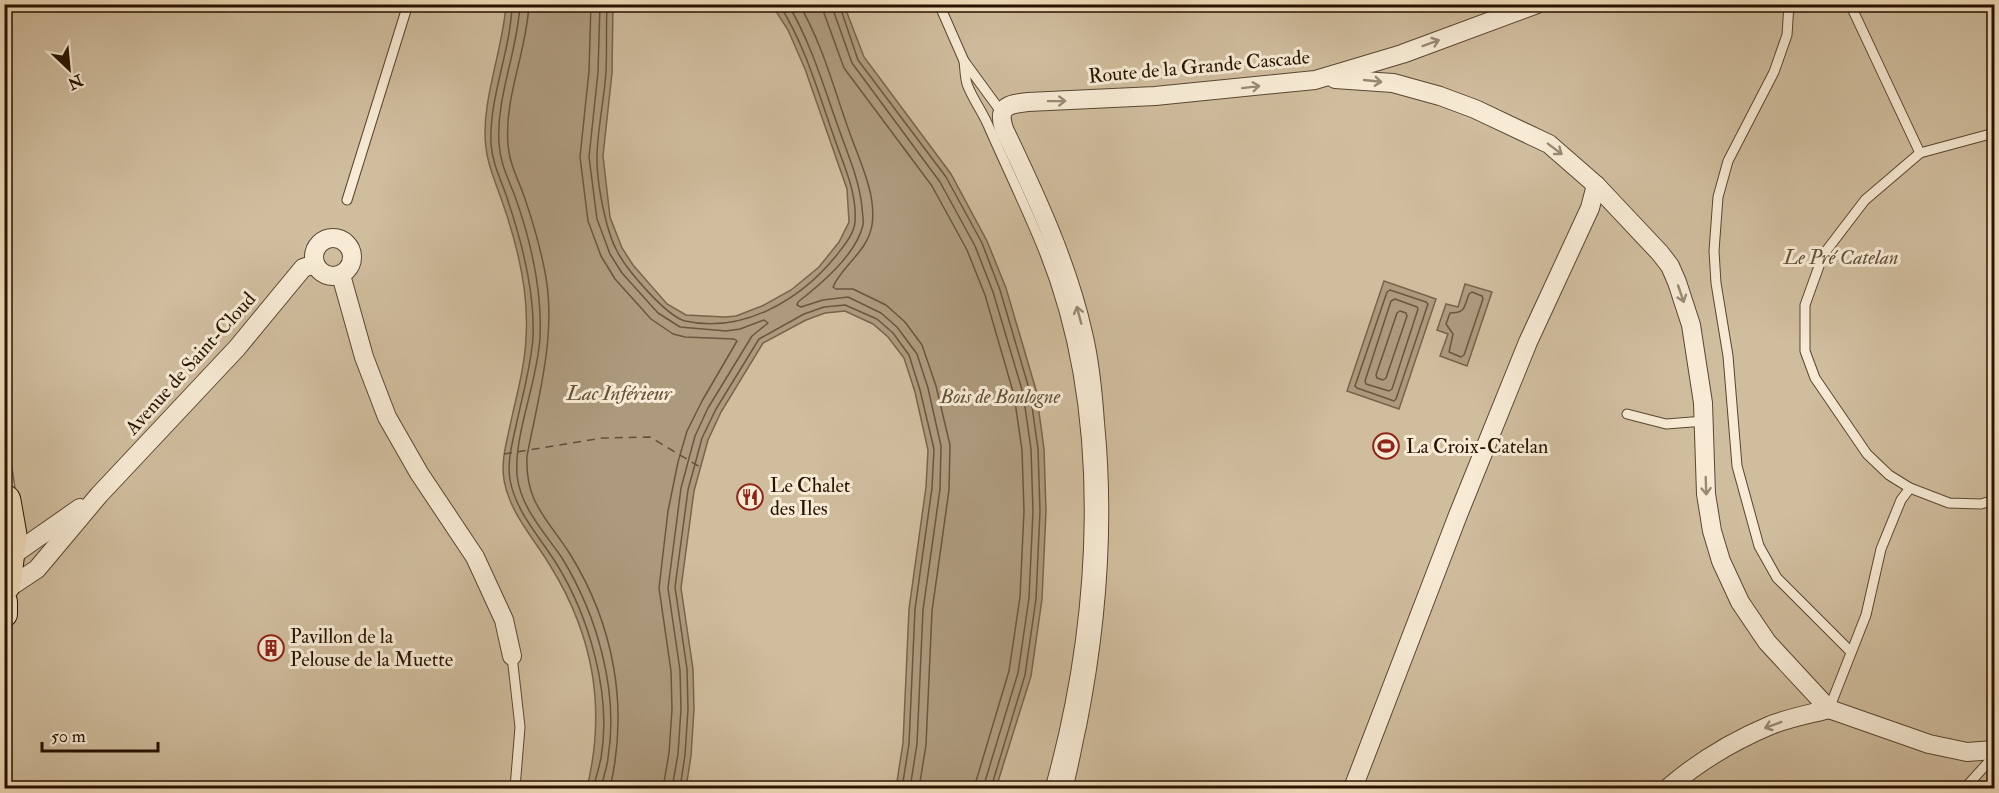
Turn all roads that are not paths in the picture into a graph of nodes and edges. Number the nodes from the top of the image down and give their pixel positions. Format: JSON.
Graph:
{"nodes":[{"id":1,"x":408,"y":4,"type":"edge"},
{"id":2,"x":939,"y":4,"type":"edge"},
{"id":3,"x":1537,"y":4,"type":"edge"},
{"id":4,"x":1789,"y":4,"type":"edge"},
{"id":5,"x":1850,"y":4,"type":"edge"},
{"id":6,"x":964,"y":62,"type":"junction"},
{"id":7,"x":1315,"y":80,"type":"junction"},
{"id":8,"x":1002,"y":113,"type":"junction"},
{"id":9,"x":1995,"y":133,"type":"edge"},
{"id":10,"x":1920,"y":153,"type":"junction"},
{"id":11,"x":1596,"y":185,"type":"junction"},
{"id":12,"x":347,"y":200,"type":"dead end"},
{"id":13,"x":315,"y":264,"type":"junction"},
{"id":14,"x":341,"y":275,"type":"junction"},
{"id":15,"x":1627,"y":414,"type":"dead end"},
{"id":16,"x":1705,"y":421,"type":"junction"},
{"id":17,"x":1910,"y":488,"type":"junction"},
{"id":18,"x":99,"y":495,"type":"junction"},
{"id":19,"x":1995,"y":500,"type":"edge"},
{"id":20,"x":4,"y":501,"type":"edge"},
{"id":21,"x":5,"y":574,"type":"edge"},
{"id":22,"x":4,"y":602,"type":"edge"},
{"id":23,"x":4,"y":614,"type":"edge"},
{"id":24,"x":1851,"y":652,"type":"junction"},
{"id":25,"x":512,"y":656,"type":"joint"},
{"id":26,"x":1829,"y":709,"type":"junction"},
{"id":27,"x":1995,"y":750,"type":"edge"},
{"id":28,"x":1995,"y":756,"type":"edge"},
{"id":29,"x":515,"y":789,"type":"edge"},
{"id":30,"x":1050,"y":789,"type":"edge"},
{"id":31,"x":1064,"y":789,"type":"edge"},
{"id":32,"x":1353,"y":789,"type":"edge"},
{"id":33,"x":1668,"y":789,"type":"edge"},
{"id":34,"x":1965,"y":789,"type":"edge"}],
"edges":[{"from":1,"to":12,"type":"lane"},
{"from":2,"to":6,"type":"lane"},
{"from":7,"to":3,"type":"street","name":"Route de la Grande Cascade","one_way":true},
{"from":4,"to":24,"type":"lane"},
{"from":5,"to":10,"type":"lane"},
{"from":6,"to":8,"type":"lane"},
{"from":6,"to":30,"type":"lane"},
{"from":8,"to":7,"type":"street","name":"Route de la Grande Cascade","one_way":true},
{"from":7,"to":11,"type":"street","one_way":true},
{"from":31,"to":8,"type":"street","one_way":true},
{"from":9,"to":10,"type":"lane"},
{"from":10,"to":17,"type":"lane"},
{"from":11,"to":16,"type":"street","one_way":true},
{"from":11,"to":32,"type":"street"},
{"from":13,"to":14,"type":"street"},
{"from":13,"to":14,"type":"street"},
{"from":13,"to":18,"type":"street","name":"Avenue de Saint-Cloud"},
{"from":14,"to":25,"type":"street"},
{"from":15,"to":16,"type":"lane"},
{"from":16,"to":26,"type":"street","one_way":true},
{"from":17,"to":19,"type":"lane"},
{"from":17,"to":24,"type":"lane"},
{"from":18,"to":21,"type":"street","name":"Avenue de Saint-Cloud"},
{"from":18,"to":21,"type":"street","name":"Avenue de Saint-Cloud"},
{"from":20,"to":21,"type":"highway"},
{"from":22,"to":23,"type":"main road"},
{"from":24,"to":26,"type":"lane"},
{"from":25,"to":29,"type":"lane"},
{"from":26,"to":27,"type":"street"},
{"from":26,"to":33,"type":"street","one_way":true},
{"from":28,"to":34,"type":"lane"}]}
